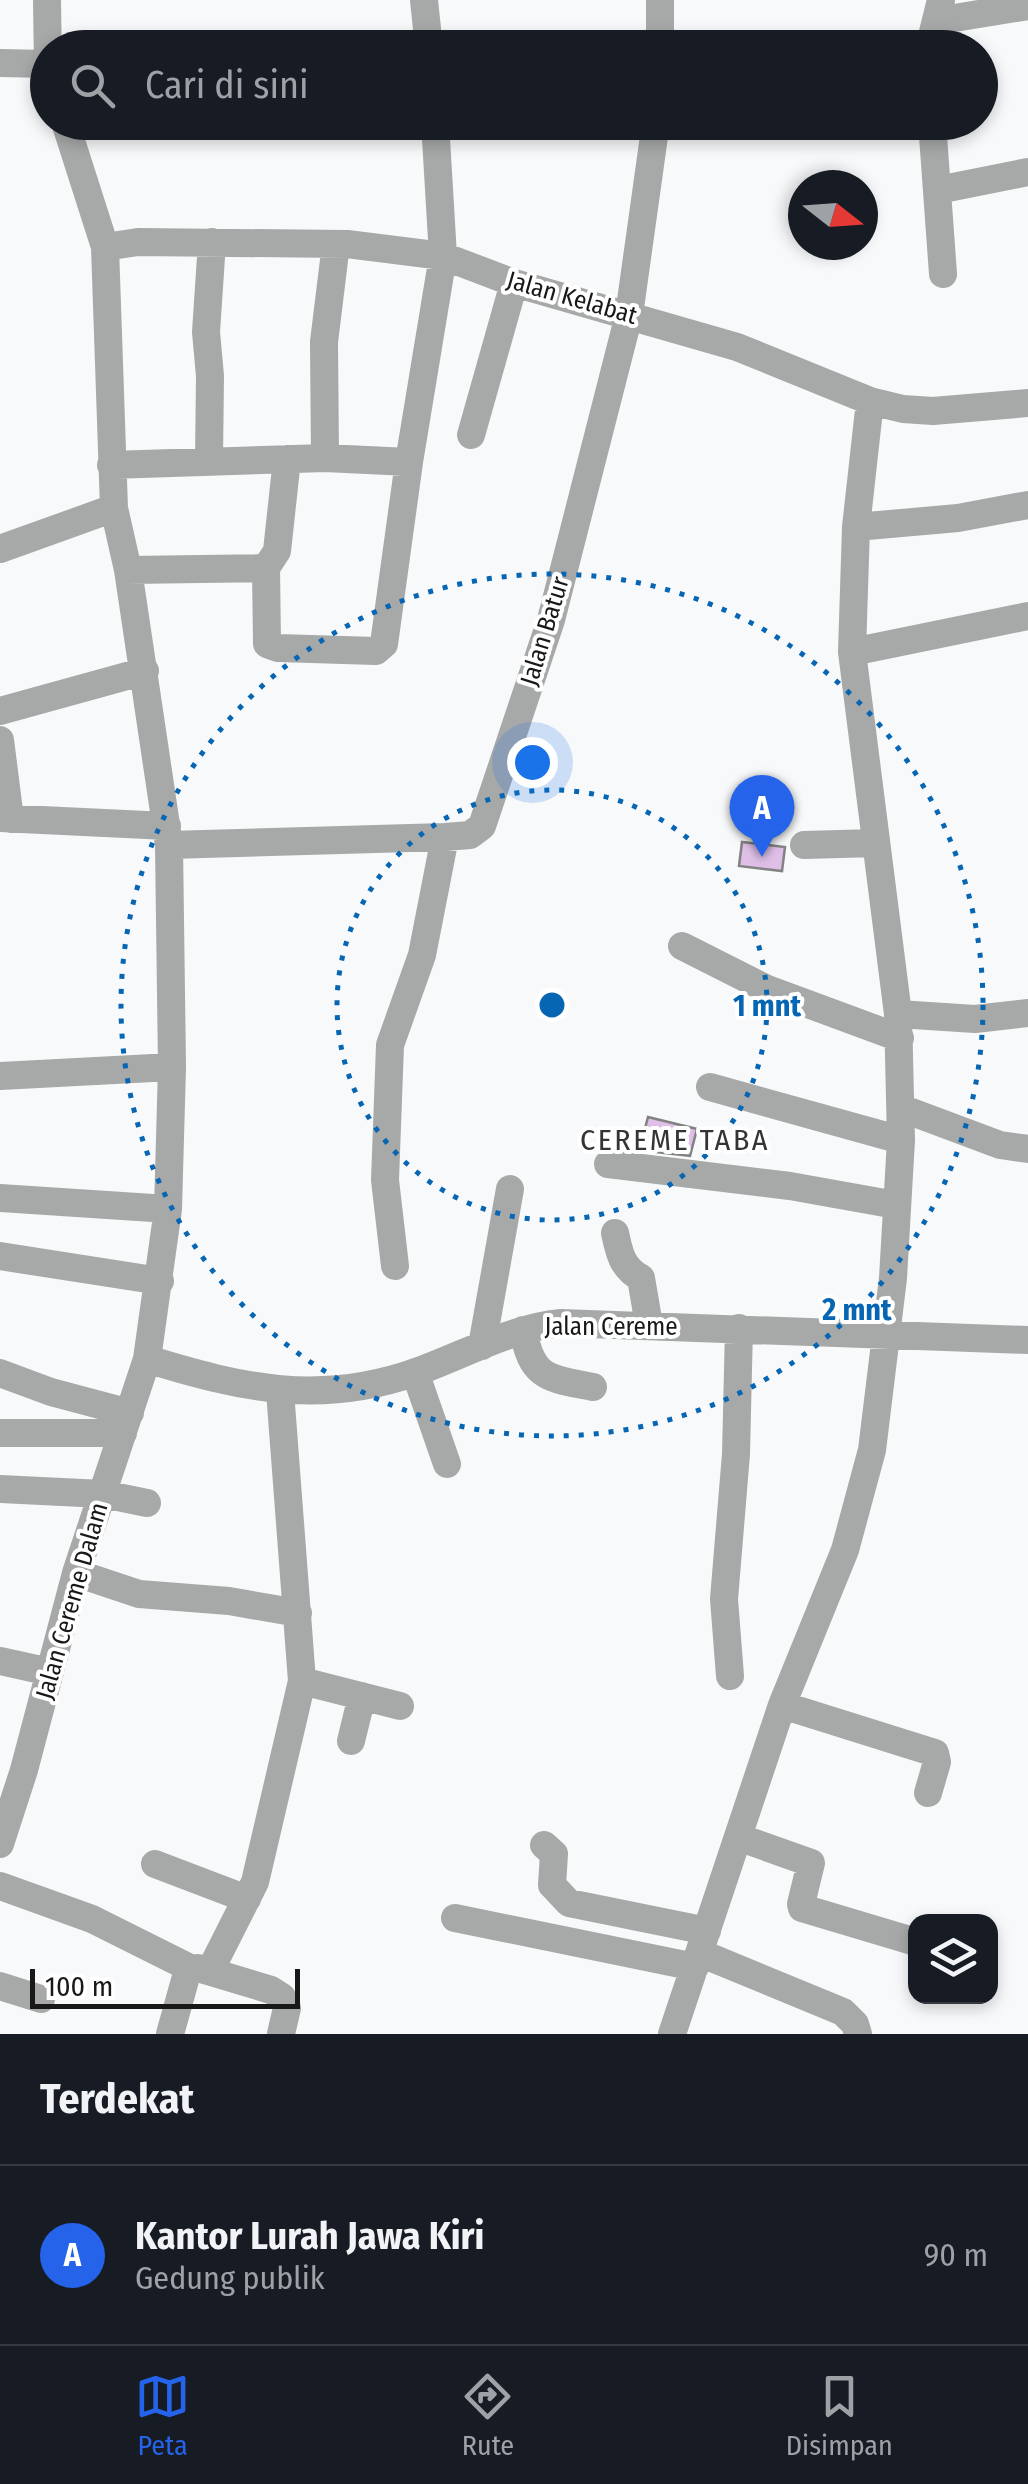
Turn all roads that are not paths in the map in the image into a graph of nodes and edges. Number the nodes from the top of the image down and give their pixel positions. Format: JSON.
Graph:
{"nodes":[{"id":1,"x":48,"y":0,"type":"edge"},
{"id":2,"x":424,"y":0,"type":"edge"},
{"id":3,"x":660,"y":0,"type":"edge"},
{"id":4,"x":1028,"y":6,"type":"edge"},
{"id":5,"x":935,"y":23,"type":"edge"},
{"id":6,"x":48,"y":30,"type":"edge"},
{"id":7,"x":428,"y":30,"type":"edge"},
{"id":8,"x":660,"y":30,"type":"edge"},
{"id":9,"x":0,"y":63,"type":"edge"},
{"id":10,"x":30,"y":64,"type":"edge"},
{"id":11,"x":71,"y":140,"type":"edge"},
{"id":12,"x":436,"y":140,"type":"edge"},
{"id":13,"x":653,"y":140,"type":"edge"},
{"id":14,"x":934,"y":140,"type":"edge"},
{"id":15,"x":1028,"y":172,"type":"edge"},
{"id":16,"x":938,"y":190,"type":"junction"},
{"id":17,"x":212,"y":242,"type":"junction"},
{"id":18,"x":336,"y":244,"type":"junction"},
{"id":19,"x":105,"y":246,"type":"junction"},
{"id":20,"x":444,"y":256,"type":"junction"},
{"id":21,"x":943,"y":274,"type":"dead end"},
{"id":22,"x":514,"y":283,"type":"junction"},
{"id":23,"x":629,"y":315,"type":"junction"},
{"id":24,"x":870,"y":401,"type":"junction"},
{"id":25,"x":1028,"y":403,"type":"edge"},
{"id":26,"x":471,"y":435,"type":"dead end"},
{"id":27,"x":326,"y":458,"type":"junction"},
{"id":28,"x":287,"y":459,"type":"junction"},
{"id":29,"x":208,"y":460,"type":"junction"},
{"id":30,"x":409,"y":462,"type":"junction"},
{"id":31,"x":111,"y":464,"type":"junction"},
{"id":32,"x":1028,"y":504,"type":"edge"},
{"id":33,"x":114,"y":508,"type":"junction"},
{"id":34,"x":856,"y":527,"type":"junction"},
{"id":35,"x":0,"y":550,"type":"edge"},
{"id":36,"x":266,"y":568,"type":"junction"},
{"id":37,"x":128,"y":570,"type":"junction"},
{"id":38,"x":1028,"y":616,"type":"edge"},
{"id":39,"x":852,"y":652,"type":"junction"},
{"id":40,"x":144,"y":671,"type":"junction"},
{"id":41,"x":0,"y":711,"type":"edge"},
{"id":42,"x":0,"y":740,"type":"edge"},
{"id":43,"x":5,"y":818,"type":"edge"},
{"id":44,"x":168,"y":836,"type":"junction"},
{"id":45,"x":445,"y":837,"type":"junction"},
{"id":46,"x":876,"y":844,"type":"junction"},
{"id":47,"x":804,"y":845,"type":"dead end"},
{"id":48,"x":682,"y":946,"type":"dead end"},
{"id":49,"x":1028,"y":1014,"type":"edge"},
{"id":50,"x":899,"y":1026,"type":"junction"},
{"id":51,"x":172,"y":1067,"type":"junction"},
{"id":52,"x":0,"y":1076,"type":"edge"},
{"id":53,"x":710,"y":1087,"type":"dead end"},
{"id":54,"x":901,"y":1108,"type":"junction"},
{"id":55,"x":901,"y":1140,"type":"junction"},
{"id":56,"x":1028,"y":1148,"type":"edge"},
{"id":57,"x":608,"y":1164,"type":"dead end"},
{"id":58,"x":510,"y":1189,"type":"dead end"},
{"id":59,"x":0,"y":1198,"type":"edge"},
{"id":60,"x":896,"y":1206,"type":"junction"},
{"id":61,"x":168,"y":1209,"type":"junction"},
{"id":62,"x":616,"y":1233,"type":"dead end"},
{"id":63,"x":0,"y":1256,"type":"edge"},
{"id":64,"x":395,"y":1266,"type":"dead end"},
{"id":65,"x":160,"y":1281,"type":"junction"},
{"id":66,"x":649,"y":1326,"type":"junction"},
{"id":67,"x":738,"y":1328,"type":"junction"},
{"id":68,"x":522,"y":1330,"type":"junction"},
{"id":69,"x":886,"y":1333,"type":"junction"},
{"id":70,"x":1028,"y":1340,"type":"edge"},
{"id":71,"x":482,"y":1346,"type":"junction"},
{"id":72,"x":147,"y":1359,"type":"junction"},
{"id":73,"x":414,"y":1372,"type":"junction"},
{"id":74,"x":0,"y":1373,"type":"edge"},
{"id":75,"x":593,"y":1387,"type":"dead end"},
{"id":76,"x":280,"y":1391,"type":"junction"},
{"id":77,"x":126,"y":1423,"type":"junction"},
{"id":78,"x":0,"y":1433,"type":"edge"},
{"id":79,"x":446,"y":1464,"type":"dead end"},
{"id":80,"x":0,"y":1490,"type":"edge"},
{"id":81,"x":102,"y":1494,"type":"junction"},
{"id":82,"x":147,"y":1503,"type":"dead end"},
{"id":83,"x":76,"y":1572,"type":"junction"},
{"id":84,"x":298,"y":1613,"type":"junction"},
{"id":85,"x":0,"y":1661,"type":"edge"},
{"id":86,"x":50,"y":1672,"type":"junction"},
{"id":87,"x":730,"y":1676,"type":"dead end"},
{"id":88,"x":302,"y":1681,"type":"junction"},
{"id":89,"x":362,"y":1696,"type":"junction"},
{"id":90,"x":782,"y":1704,"type":"junction"},
{"id":91,"x":400,"y":1706,"type":"dead end"},
{"id":92,"x":352,"y":1741,"type":"dead end"},
{"id":93,"x":12,"y":1768,"type":"edge"},
{"id":94,"x":928,"y":1793,"type":"dead end"},
{"id":95,"x":738,"y":1837,"type":"junction"},
{"id":96,"x":0,"y":1844,"type":"edge"},
{"id":97,"x":544,"y":1844,"type":"dead end"},
{"id":98,"x":155,"y":1864,"type":"dead end"},
{"id":99,"x":0,"y":1886,"type":"edge"},
{"id":100,"x":247,"y":1899,"type":"junction"},
{"id":101,"x":456,"y":1918,"type":"dead end"},
{"id":102,"x":908,"y":1940,"type":"edge"},
{"id":103,"x":700,"y":1950,"type":"junction"},
{"id":104,"x":201,"y":1970,"type":"junction"},
{"id":105,"x":0,"y":1986,"type":"edge"},
{"id":106,"x":41,"y":1999,"type":"dead end"},
{"id":107,"x":170,"y":2034,"type":"edge"},
{"id":108,"x":280,"y":2034,"type":"edge"},
{"id":109,"x":672,"y":2034,"type":"edge"},
{"id":110,"x":858,"y":2034,"type":"edge"}],
"edges":[{"from":1,"to":6,"type":"street"},
{"from":2,"to":7,"type":"street"},
{"from":3,"to":8,"type":"street"},
{"from":4,"to":5,"type":"street"},
{"from":9,"to":10,"type":"street"},
{"from":11,"to":19,"type":"street","name":"Jalan Cereme Dalam"},
{"from":12,"to":20,"type":"street"},
{"from":13,"to":23,"type":"street","name":"Jalan Batur"},
{"from":14,"to":16,"type":"street"},
{"from":15,"to":16,"type":"street"},
{"from":16,"to":21,"type":"street"},
{"from":17,"to":18,"type":"street","name":"Jalan Kelabat"},
{"from":17,"to":19,"type":"street","name":"Jalan Kelabat"},
{"from":17,"to":29,"type":"street"},
{"from":18,"to":20,"type":"street","name":"Jalan Kelabat"},
{"from":18,"to":27,"type":"street"},
{"from":19,"to":31,"type":"street","name":"Jalan Cereme Dalam"},
{"from":20,"to":22,"type":"street","name":"Jalan Kelabat"},
{"from":20,"to":30,"type":"street"},
{"from":22,"to":23,"type":"street","name":"Jalan Kelabat"},
{"from":22,"to":26,"type":"street"},
{"from":23,"to":24,"type":"street","name":"Jalan Kelabat"},
{"from":23,"to":45,"type":"street","name":"Jalan Batur"},
{"from":24,"to":25,"type":"street","name":"Jalan Kelabat"},
{"from":24,"to":34,"type":"street"},
{"from":27,"to":28,"type":"street"},
{"from":27,"to":30,"type":"street"},
{"from":28,"to":29,"type":"street"},
{"from":28,"to":36,"type":"street"},
{"from":29,"to":31,"type":"street"},
{"from":30,"to":36,"type":"street"},
{"from":31,"to":33,"type":"street","name":"Jalan Cereme Dalam"},
{"from":32,"to":34,"type":"street"},
{"from":33,"to":35,"type":"street"},
{"from":33,"to":37,"type":"street","name":"Jalan Cereme Dalam"},
{"from":34,"to":39,"type":"street"},
{"from":36,"to":37,"type":"street"},
{"from":37,"to":40,"type":"street","name":"Jalan Cereme Dalam"},
{"from":38,"to":39,"type":"street"},
{"from":39,"to":46,"type":"street"},
{"from":40,"to":41,"type":"street"},
{"from":40,"to":44,"type":"street","name":"Jalan Cereme Dalam"},
{"from":42,"to":43,"type":"street"},
{"from":43,"to":44,"type":"street","name":"Jalan Batur"},
{"from":44,"to":45,"type":"street","name":"Jalan Batur"},
{"from":44,"to":51,"type":"street","name":"Jalan Cereme Dalam"},
{"from":45,"to":64,"type":"street"},
{"from":46,"to":47,"type":"street"},
{"from":46,"to":50,"type":"street"},
{"from":48,"to":50,"type":"street"},
{"from":49,"to":50,"type":"street"},
{"from":50,"to":54,"type":"street"},
{"from":51,"to":52,"type":"street"},
{"from":51,"to":61,"type":"street","name":"Jalan Cereme Dalam"},
{"from":53,"to":55,"type":"street"},
{"from":54,"to":55,"type":"street"},
{"from":54,"to":56,"type":"street"},
{"from":55,"to":60,"type":"street"},
{"from":57,"to":60,"type":"street"},
{"from":58,"to":71,"type":"street"},
{"from":59,"to":61,"type":"street"},
{"from":60,"to":69,"type":"street"},
{"from":61,"to":65,"type":"street","name":"Jalan Cereme Dalam"},
{"from":62,"to":66,"type":"street"},
{"from":63,"to":65,"type":"street"},
{"from":65,"to":72,"type":"street","name":"Jalan Cereme Dalam"},
{"from":66,"to":67,"type":"street","name":"Jalan Cereme"},
{"from":66,"to":68,"type":"street","name":"Jalan Cereme"},
{"from":67,"to":69,"type":"street","name":"Jalan Cereme"},
{"from":67,"to":87,"type":"street"},
{"from":68,"to":71,"type":"street","name":"Jalan Cereme"},
{"from":68,"to":75,"type":"street"},
{"from":69,"to":70,"type":"street","name":"Jalan Cereme"},
{"from":69,"to":90,"type":"street"},
{"from":71,"to":73,"type":"street","name":"Jalan Cereme"},
{"from":72,"to":76,"type":"street","name":"Jalan Cereme"},
{"from":72,"to":77,"type":"street","name":"Jalan Cereme Dalam"},
{"from":73,"to":76,"type":"street","name":"Jalan Cereme"},
{"from":73,"to":79,"type":"street"},
{"from":74,"to":77,"type":"street"},
{"from":76,"to":84,"type":"street"},
{"from":77,"to":78,"type":"street"},
{"from":77,"to":81,"type":"street","name":"Jalan Cereme Dalam"},
{"from":80,"to":81,"type":"street"},
{"from":81,"to":82,"type":"street"},
{"from":81,"to":83,"type":"street","name":"Jalan Cereme Dalam"},
{"from":83,"to":84,"type":"street"},
{"from":83,"to":86,"type":"street","name":"Jalan Cereme Dalam"},
{"from":84,"to":88,"type":"street"},
{"from":85,"to":86,"type":"street"},
{"from":86,"to":93,"type":"street","name":"Jalan Cereme Dalam"},
{"from":88,"to":89,"type":"street"},
{"from":88,"to":100,"type":"street"},
{"from":89,"to":91,"type":"street"},
{"from":89,"to":92,"type":"street"},
{"from":90,"to":94,"type":"street"},
{"from":90,"to":95,"type":"street"},
{"from":93,"to":96,"type":"street","name":"Jalan Cereme Dalam"},
{"from":95,"to":102,"type":"street"},
{"from":95,"to":103,"type":"street"},
{"from":97,"to":103,"type":"street"},
{"from":98,"to":100,"type":"street"},
{"from":99,"to":104,"type":"street"},
{"from":100,"to":104,"type":"street"},
{"from":101,"to":103,"type":"street"},
{"from":103,"to":109,"type":"street"},
{"from":103,"to":110,"type":"street"},
{"from":104,"to":107,"type":"street"},
{"from":104,"to":108,"type":"street"},
{"from":105,"to":106,"type":"street"}]}
